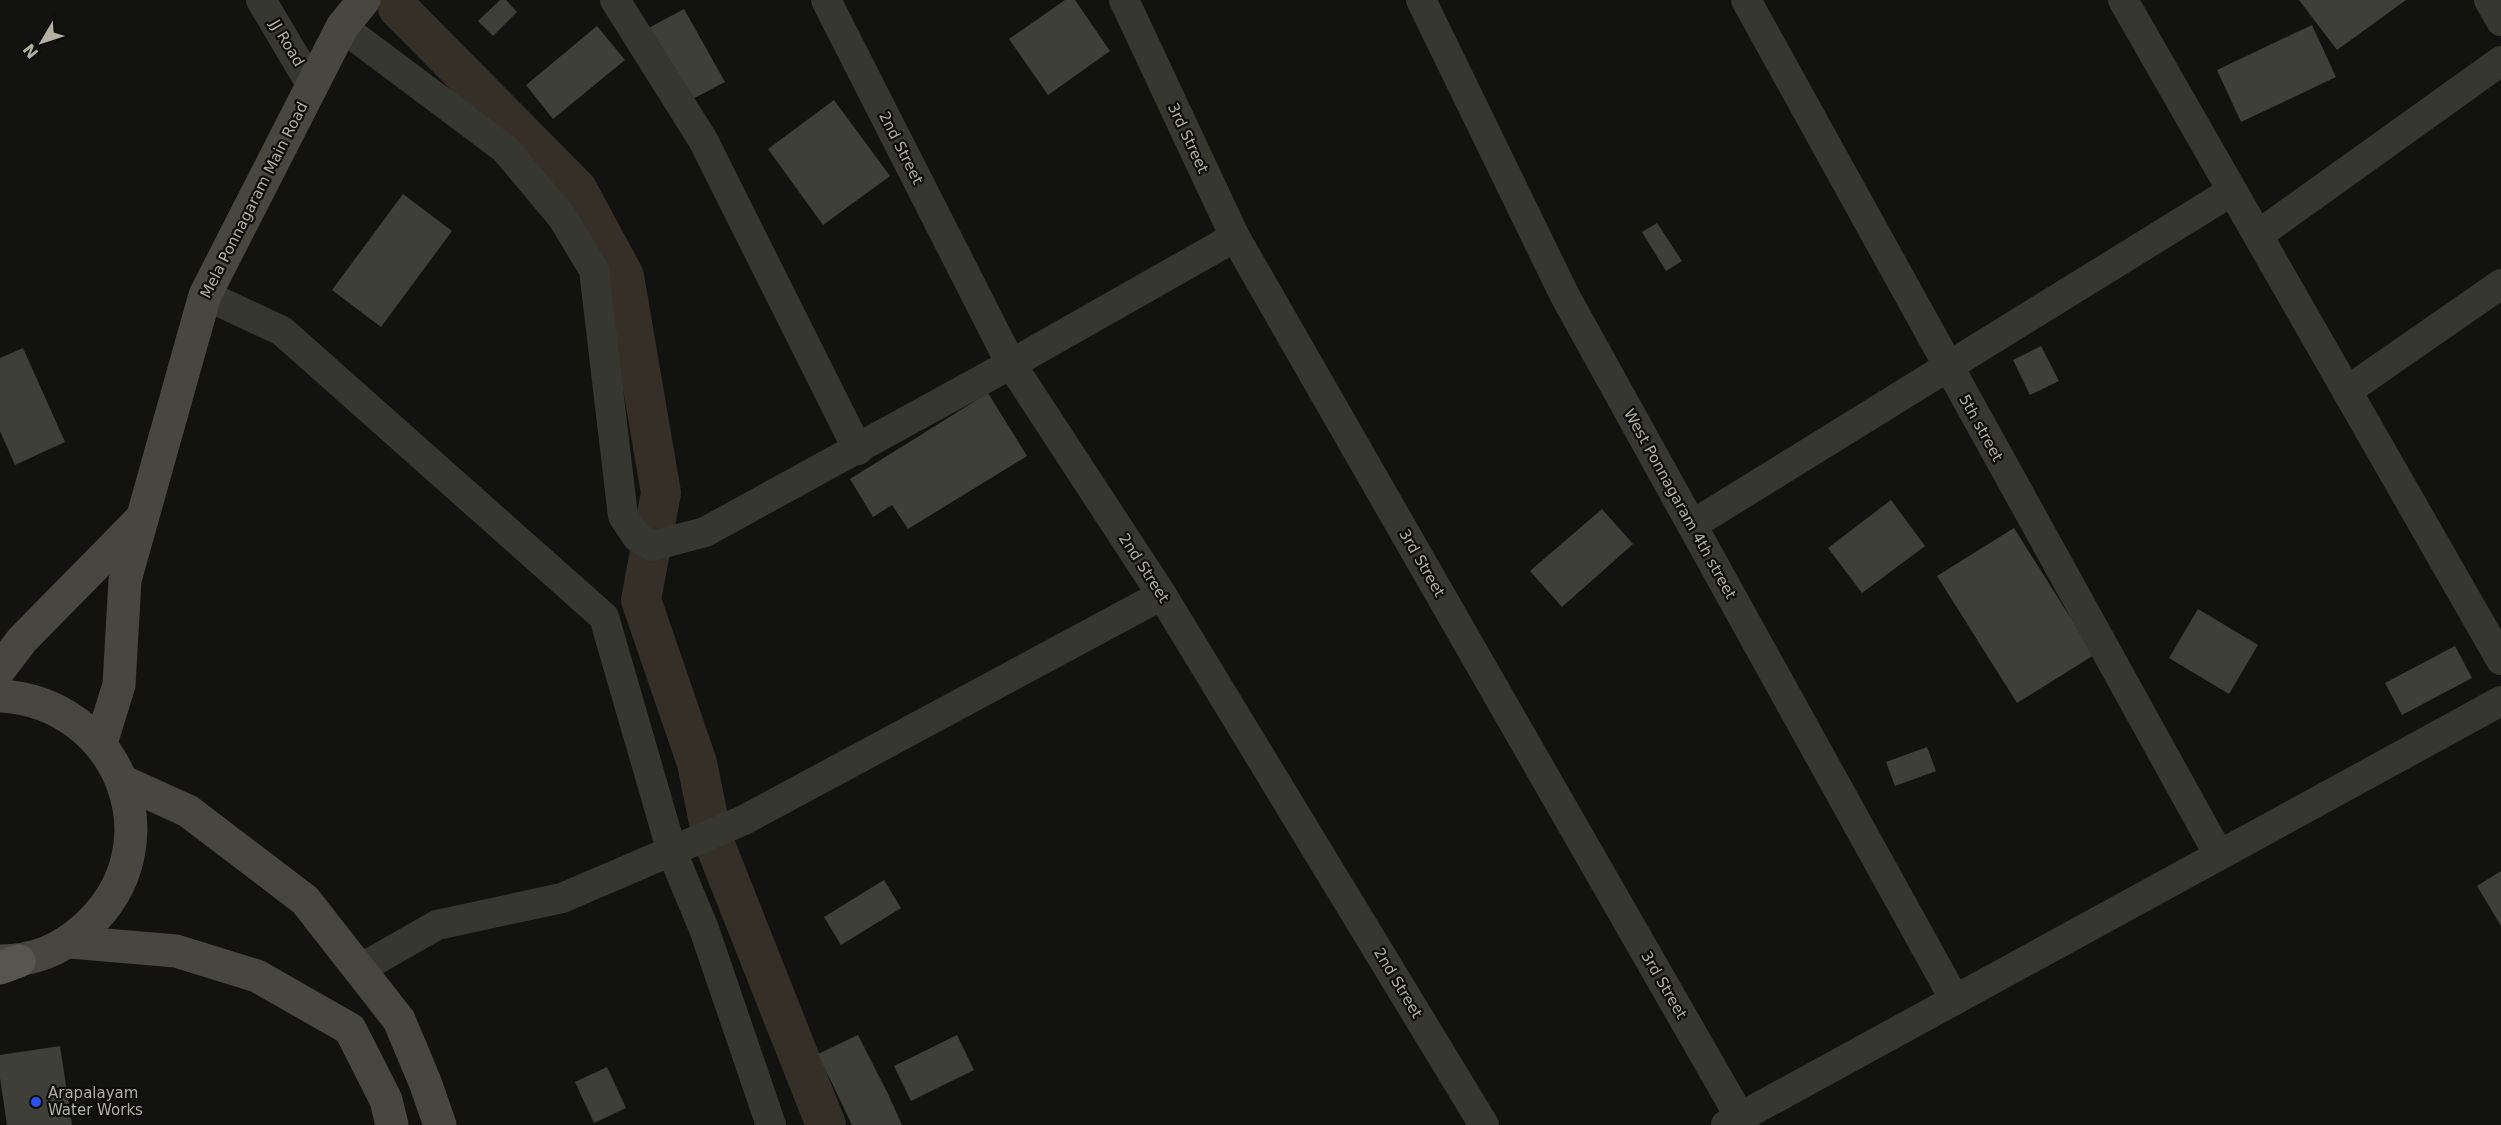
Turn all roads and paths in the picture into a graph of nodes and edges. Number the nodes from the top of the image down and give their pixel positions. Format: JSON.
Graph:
{"nodes":[{"id":1,"x":261,"y":0,"type":"edge"},
{"id":2,"x":364,"y":0,"type":"edge"},
{"id":3,"x":615,"y":0,"type":"edge"},
{"id":4,"x":826,"y":0,"type":"edge"},
{"id":5,"x":1124,"y":0,"type":"edge"},
{"id":6,"x":1421,"y":0,"type":"edge"},
{"id":7,"x":1746,"y":0,"type":"edge"},
{"id":8,"x":2123,"y":0,"type":"edge"},
{"id":9,"x":2489,"y":0,"type":"edge"},
{"id":10,"x":2501,"y":21,"type":"edge"},
{"id":11,"x":342,"y":27,"type":"junction"},
{"id":12,"x":2501,"y":61,"type":"edge"},
{"id":13,"x":312,"y":86,"type":"junction"},
{"id":14,"x":2232,"y":191,"type":"junction"},
{"id":15,"x":2258,"y":235,"type":"junction"},
{"id":16,"x":1235,"y":237,"type":"junction"},
{"id":17,"x":2501,"y":284,"type":"edge"},
{"id":18,"x":205,"y":295,"type":"junction"},
{"id":19,"x":1011,"y":364,"type":"junction"},
{"id":20,"x":1947,"y":368,"type":"junction"},
{"id":21,"x":2347,"y":391,"type":"junction"},
{"id":22,"x":858,"y":450,"type":"junction"},
{"id":23,"x":144,"y":517,"type":"junction"},
{"id":24,"x":1692,"y":525,"type":"junction"},
{"id":25,"x":1162,"y":595,"type":"junction"},
{"id":26,"x":2501,"y":660,"type":"edge"},
{"id":27,"x":0,"y":669,"type":"edge"},
{"id":28,"x":0,"y":696,"type":"edge"},
{"id":29,"x":2501,"y":701,"type":"edge"},
{"id":30,"x":101,"y":743,"type":"junction"},
{"id":31,"x":124,"y":782,"type":"junction"},
{"id":32,"x":681,"y":847,"type":"junction"},
{"id":33,"x":2219,"y":855,"type":"junction"},
{"id":34,"x":70,"y":942,"type":"junction"},
{"id":35,"x":6,"y":963,"type":"edge"},
{"id":36,"x":358,"y":970,"type":"junction"},
{"id":37,"x":1956,"y":999,"type":"junction"},
{"id":38,"x":1733,"y":1121,"type":"edge"},
{"id":39,"x":392,"y":1125,"type":"edge"},
{"id":40,"x":440,"y":1125,"type":"edge"},
{"id":41,"x":771,"y":1125,"type":"edge"},
{"id":42,"x":1484,"y":1125,"type":"edge"}],
"edges":[{"from":1,"to":13,"type":"street","name":"JJ Road"},
{"from":2,"to":11,"type":"main road","name":"Mela Ponnagaram Main Road"},
{"from":3,"to":22,"type":"street"},
{"from":4,"to":19,"type":"street","name":"2nd Street"},
{"from":5,"to":16,"type":"street","name":"3rd Street"},
{"from":6,"to":24,"type":"street","name":"West Ponnagaram 4th street"},
{"from":7,"to":20,"type":"street","name":"5th street"},
{"from":8,"to":14,"type":"street"},
{"from":9,"to":10,"type":"street"},
{"from":11,"to":13,"type":"main road","name":"Mela Ponnagaram Main Road"},
{"from":11,"to":22,"type":"street"},
{"from":12,"to":15,"type":"street"},
{"from":13,"to":18,"type":"main road","name":"Mela Ponnagaram Main Road"},
{"from":14,"to":15,"type":"street"},
{"from":14,"to":20,"type":"street"},
{"from":15,"to":21,"type":"street"},
{"from":16,"to":19,"type":"street"},
{"from":16,"to":38,"type":"street","name":"3rd Street"},
{"from":17,"to":21,"type":"street"},
{"from":18,"to":23,"type":"main road","name":"Mela Ponnagaram Main Road"},
{"from":18,"to":32,"type":"street"},
{"from":19,"to":22,"type":"street"},
{"from":19,"to":25,"type":"street","name":"2nd Street"},
{"from":20,"to":24,"type":"street"},
{"from":20,"to":33,"type":"street","name":"5th street"},
{"from":21,"to":26,"type":"street"},
{"from":23,"to":27,"type":"main road"},
{"from":23,"to":30,"type":"main road","name":"Mela Ponnagaram Main Road"},
{"from":24,"to":37,"type":"street","name":"West Ponnagaram 4th street"},
{"from":25,"to":32,"type":"street"},
{"from":25,"to":42,"type":"street","name":"2nd Street"},
{"from":28,"to":30,"type":"main road"},
{"from":29,"to":33,"type":"street"},
{"from":30,"to":31,"type":"main road"},
{"from":31,"to":34,"type":"main road"},
{"from":31,"to":36,"type":"main road"},
{"from":32,"to":36,"type":"street"},
{"from":32,"to":41,"type":"street"},
{"from":33,"to":37,"type":"street"},
{"from":34,"to":35,"type":"main road"},
{"from":34,"to":39,"type":"main road"},
{"from":36,"to":40,"type":"main road"},
{"from":37,"to":38,"type":"street"}]}
